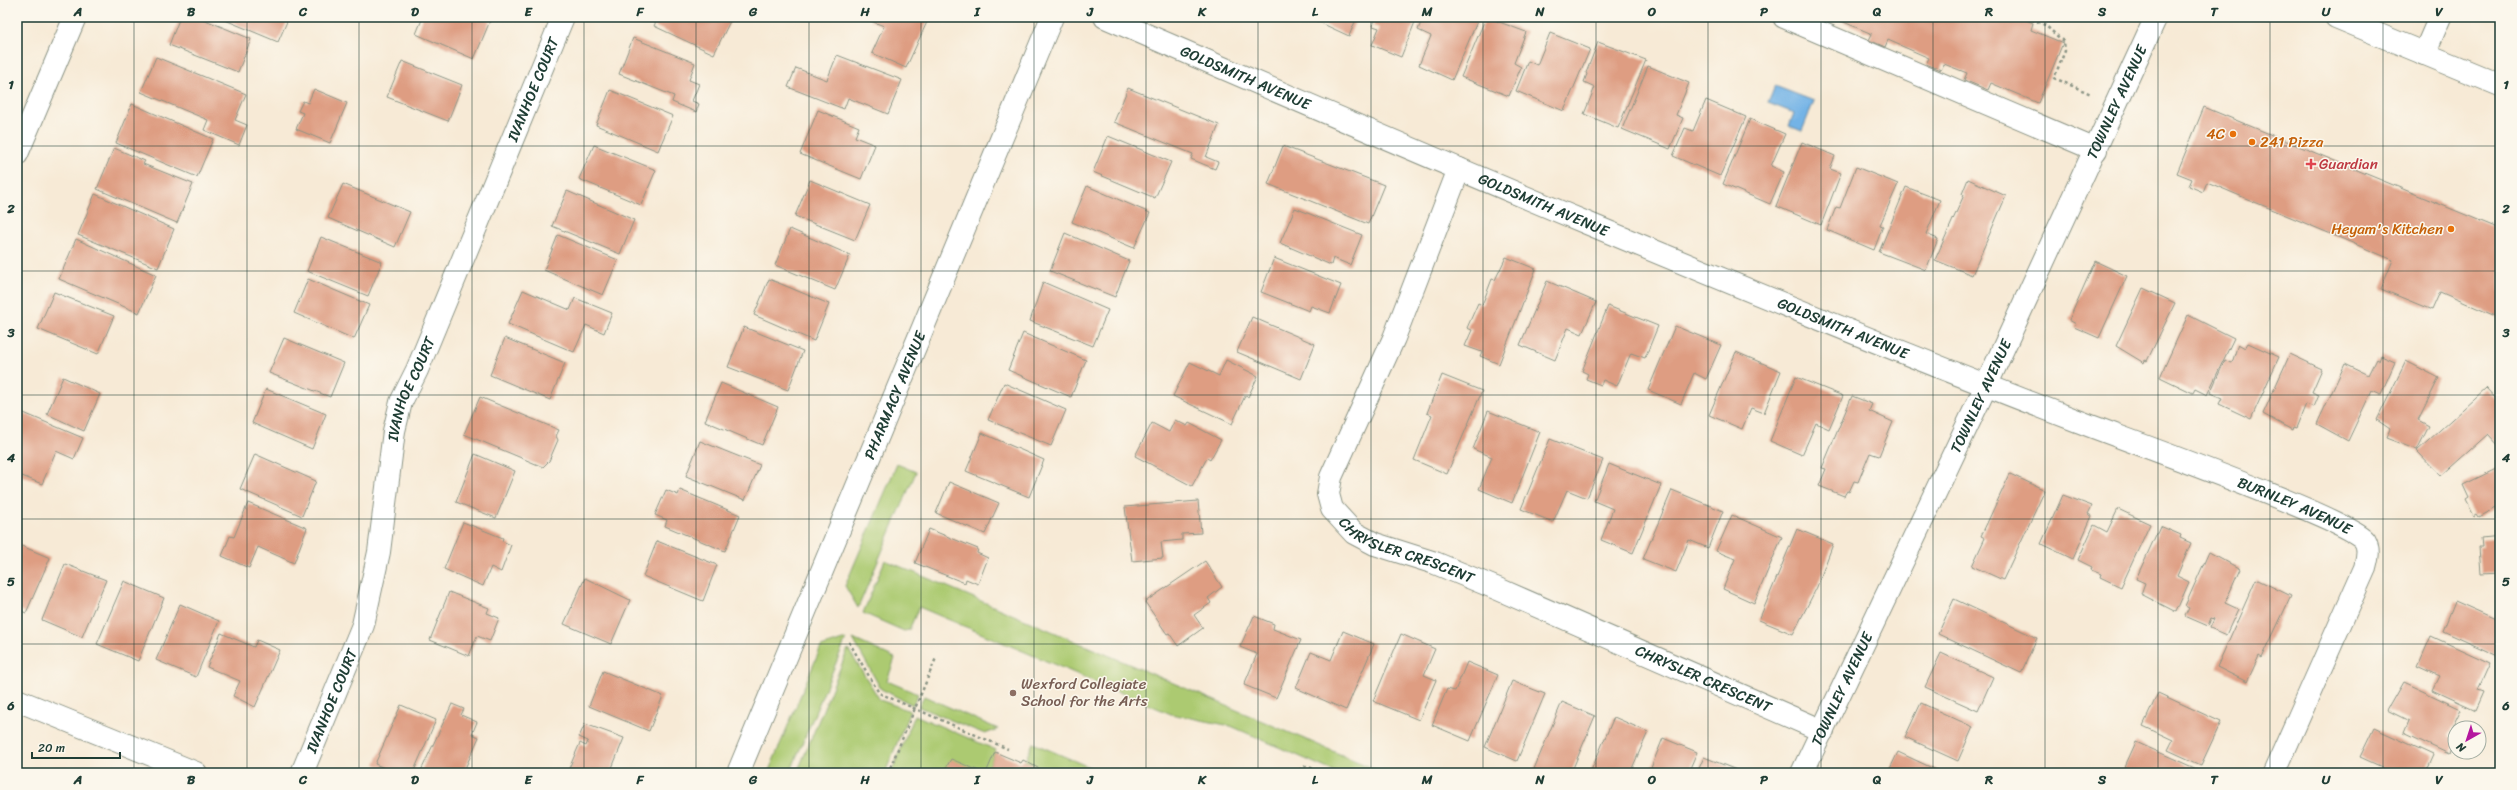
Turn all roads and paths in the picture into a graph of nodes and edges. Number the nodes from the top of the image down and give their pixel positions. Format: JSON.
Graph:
{"nodes":[{"id":1,"x":75,"y":17,"type":"edge"},
{"id":2,"x":563,"y":17,"type":"edge"},
{"id":3,"x":1052,"y":17,"type":"edge"},
{"id":4,"x":1105,"y":17,"type":"edge"},
{"id":5,"x":1784,"y":17,"type":"edge"},
{"id":6,"x":2026,"y":17,"type":"edge"},
{"id":7,"x":2156,"y":17,"type":"edge"},
{"id":8,"x":2336,"y":17,"type":"edge"},
{"id":9,"x":2440,"y":17,"type":"edge"},
{"id":10,"x":2424,"y":54,"type":"junction"},
{"id":11,"x":2500,"y":85,"type":"edge"},
{"id":12,"x":2090,"y":94,"type":"dead end"},
{"id":13,"x":2096,"y":150,"type":"junction"},
{"id":14,"x":17,"y":154,"type":"edge"},
{"id":15,"x":1460,"y":169,"type":"junction"},
{"id":16,"x":1986,"y":386,"type":"junction"},
{"id":17,"x":849,"y":642,"type":"dead end"},
{"id":18,"x":936,"y":658,"type":"dead end"},
{"id":19,"x":17,"y":700,"type":"edge"},
{"id":20,"x":914,"y":710,"type":"junction"},
{"id":21,"x":1823,"y":730,"type":"junction"},
{"id":22,"x":1008,"y":749,"type":"dead end"},
{"id":23,"x":196,"y":773,"type":"edge"},
{"id":24,"x":302,"y":773,"type":"edge"},
{"id":25,"x":738,"y":773,"type":"edge"},
{"id":26,"x":888,"y":773,"type":"edge"},
{"id":27,"x":1294,"y":773,"type":"edge"},
{"id":28,"x":1324,"y":773,"type":"edge"},
{"id":29,"x":1802,"y":773,"type":"edge"},
{"id":30,"x":2274,"y":773,"type":"edge"}],
"edges":[{"from":1,"to":14,"type":"street"},
{"from":2,"to":24,"type":"street","name":"IVANHOE COURT"},
{"from":3,"to":25,"type":"street","name":"PHARMACY AVENUE"},
{"from":4,"to":15,"type":"street","name":"GOLDSMITH AVENUE"},
{"from":5,"to":13,"type":"street"},
{"from":6,"to":12,"type":"path"},
{"from":7,"to":13,"type":"street","name":"TOWNLEY AVENUE"},
{"from":8,"to":10,"type":"street"},
{"from":9,"to":10,"type":"street"},
{"from":10,"to":11,"type":"street"},
{"from":13,"to":16,"type":"street","name":"TOWNLEY AVENUE"},
{"from":15,"to":16,"type":"street","name":"GOLDSMITH AVENUE"},
{"from":15,"to":21,"type":"street","name":"CHRYSLER CRESCENT"},
{"from":16,"to":21,"type":"street","name":"TOWNLEY AVENUE"},
{"from":16,"to":30,"type":"street","name":"BURNLEY AVENUE"},
{"from":17,"to":20,"type":"path"},
{"from":18,"to":20,"type":"path"},
{"from":19,"to":23,"type":"street"},
{"from":20,"to":22,"type":"path"},
{"from":20,"to":26,"type":"path"},
{"from":21,"to":29,"type":"street","name":"TOWNLEY AVENUE"},
{"from":27,"to":28,"type":"path"}]}
